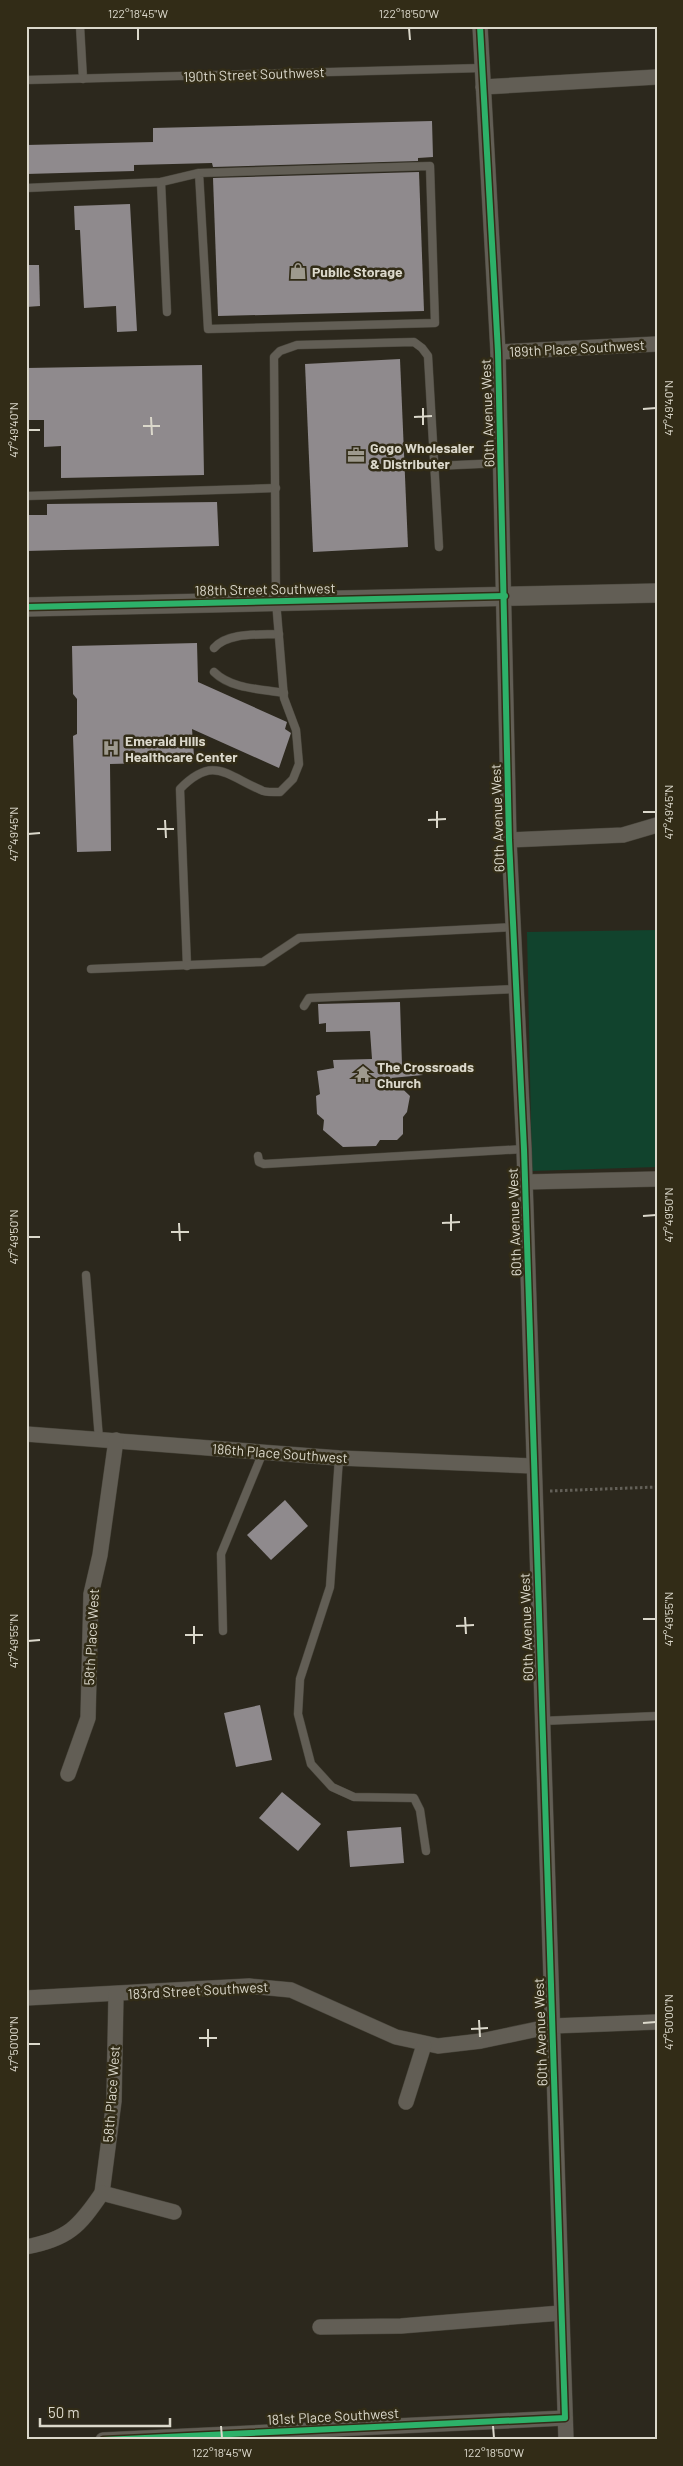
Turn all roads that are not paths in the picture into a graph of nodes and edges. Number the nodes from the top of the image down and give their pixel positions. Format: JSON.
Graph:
{"nodes":[{"id":1,"x":80,"y":26,"type":"edge"},
{"id":2,"x":480,"y":26,"type":"edge"},
{"id":3,"x":482,"y":68,"type":"junction"},
{"id":4,"x":657,"y":77,"type":"edge"},
{"id":5,"x":83,"y":79,"type":"junction"},
{"id":6,"x":26,"y":80,"type":"edge"},
{"id":7,"x":483,"y":87,"type":"junction"},
{"id":8,"x":199,"y":173,"type":"junction"},
{"id":9,"x":161,"y":182,"type":"junction"},
{"id":10,"x":26,"y":188,"type":"edge"},
{"id":11,"x":167,"y":312,"type":"dead end"},
{"id":12,"x":657,"y":344,"type":"edge"},
{"id":13,"x":498,"y":352,"type":"junction"},
{"id":14,"x":501,"y":463,"type":"junction"},
{"id":15,"x":435,"y":466,"type":"junction"},
{"id":16,"x":276,"y":488,"type":"junction"},
{"id":17,"x":26,"y":496,"type":"edge"},
{"id":18,"x":438,"y":547,"type":"dead end"},
{"id":19,"x":657,"y":593,"type":"edge"},
{"id":20,"x":505,"y":596,"type":"junction"},
{"id":21,"x":276,"y":601,"type":"junction"},
{"id":22,"x":26,"y":607,"type":"edge"},
{"id":23,"x":279,"y":634,"type":"junction"},
{"id":24,"x":214,"y":648,"type":"dead end"},
{"id":25,"x":214,"y":672,"type":"dead end"},
{"id":26,"x":284,"y":693,"type":"junction"},
{"id":27,"x":657,"y":825,"type":"edge"},
{"id":28,"x":509,"y":840,"type":"junction"},
{"id":29,"x":514,"y":927,"type":"junction"},
{"id":30,"x":187,"y":966,"type":"junction"},
{"id":31,"x":91,"y":969,"type":"dead end"},
{"id":32,"x":517,"y":988,"type":"junction"},
{"id":33,"x":304,"y":1006,"type":"dead end"},
{"id":34,"x":524,"y":1149,"type":"junction"},
{"id":35,"x":258,"y":1156,"type":"dead end"},
{"id":36,"x":657,"y":1178,"type":"edge"},
{"id":37,"x":526,"y":1182,"type":"junction"},
{"id":38,"x":86,"y":1276,"type":"dead end"},
{"id":39,"x":26,"y":1434,"type":"edge"},
{"id":40,"x":99,"y":1438,"type":"junction"},
{"id":41,"x":116,"y":1440,"type":"junction"},
{"id":42,"x":263,"y":1452,"type":"junction"},
{"id":43,"x":339,"y":1458,"type":"junction"},
{"id":44,"x":533,"y":1466,"type":"junction"},
{"id":45,"x":223,"y":1632,"type":"dead end"},
{"id":46,"x":657,"y":1716,"type":"edge"},
{"id":47,"x":542,"y":1721,"type":"junction"},
{"id":48,"x":68,"y":1774,"type":"dead end"},
{"id":49,"x":426,"y":1851,"type":"dead end"},
{"id":50,"x":116,"y":1994,"type":"junction"},
{"id":51,"x":26,"y":1998,"type":"edge"},
{"id":52,"x":657,"y":2022,"type":"edge"},
{"id":53,"x":552,"y":2026,"type":"junction"},
{"id":54,"x":424,"y":2045,"type":"junction"},
{"id":55,"x":406,"y":2102,"type":"dead end"},
{"id":56,"x":102,"y":2193,"type":"junction"},
{"id":57,"x":174,"y":2212,"type":"dead end"},
{"id":58,"x":26,"y":2246,"type":"edge"},
{"id":59,"x":562,"y":2313,"type":"junction"},
{"id":60,"x":320,"y":2327,"type":"dead end"},
{"id":61,"x":565,"y":2418,"type":"junction"},
{"id":62,"x":103,"y":2440,"type":"edge"},
{"id":63,"x":566,"y":2440,"type":"edge"}],
"edges":[{"from":1,"to":5,"type":"lane"},
{"from":2,"to":3,"type":"street","name":"60th Avenue West"},
{"from":3,"to":5,"type":"lane","name":"190th Street Southwest"},
{"from":3,"to":7,"type":"street","name":"60th Avenue West"},
{"from":4,"to":7,"type":"street"},
{"from":5,"to":6,"type":"lane","name":"190th Street Southwest"},
{"from":7,"to":13,"type":"street","name":"60th Avenue West"},
{"from":8,"to":8,"type":"lane"},
{"from":8,"to":9,"type":"lane"},
{"from":9,"to":10,"type":"lane"},
{"from":9,"to":11,"type":"lane"},
{"from":12,"to":13,"type":"street","name":"189th Place Southwest"},
{"from":13,"to":14,"type":"street","name":"60th Avenue West"},
{"from":14,"to":15,"type":"lane"},
{"from":14,"to":20,"type":"street","name":"60th Avenue West"},
{"from":15,"to":16,"type":"lane"},
{"from":15,"to":18,"type":"lane"},
{"from":16,"to":17,"type":"lane"},
{"from":16,"to":21,"type":"lane"},
{"from":19,"to":20,"type":"street","name":"188th Street Southwest"},
{"from":20,"to":21,"type":"street","name":"188th Street Southwest"},
{"from":20,"to":28,"type":"street","name":"60th Avenue West"},
{"from":21,"to":22,"type":"street","name":"188th Street Southwest"},
{"from":21,"to":23,"type":"lane"},
{"from":23,"to":24,"type":"lane"},
{"from":23,"to":26,"type":"lane"},
{"from":25,"to":26,"type":"lane"},
{"from":26,"to":30,"type":"lane"},
{"from":27,"to":28,"type":"street"},
{"from":28,"to":29,"type":"street","name":"60th Avenue West"},
{"from":29,"to":30,"type":"lane"},
{"from":29,"to":32,"type":"street","name":"60th Avenue West"},
{"from":30,"to":31,"type":"lane"},
{"from":32,"to":33,"type":"lane"},
{"from":32,"to":34,"type":"street","name":"60th Avenue West"},
{"from":34,"to":35,"type":"lane"},
{"from":34,"to":37,"type":"street","name":"60th Avenue West"},
{"from":36,"to":37,"type":"street"},
{"from":37,"to":44,"type":"street","name":"60th Avenue West"},
{"from":38,"to":40,"type":"lane"},
{"from":39,"to":40,"type":"street","name":"186th Place Southwest"},
{"from":40,"to":41,"type":"street","name":"186th Place Southwest"},
{"from":41,"to":42,"type":"street","name":"186th Place Southwest"},
{"from":41,"to":48,"type":"street","name":"58th Place West"},
{"from":42,"to":43,"type":"street","name":"186th Place Southwest"},
{"from":42,"to":45,"type":"lane"},
{"from":43,"to":44,"type":"street","name":"186th Place Southwest"},
{"from":43,"to":49,"type":"lane"},
{"from":44,"to":47,"type":"street","name":"60th Avenue West"},
{"from":46,"to":47,"type":"lane"},
{"from":47,"to":53,"type":"street","name":"60th Avenue West"},
{"from":50,"to":51,"type":"street","name":"183rd Street Southwest"},
{"from":50,"to":54,"type":"street","name":"183rd Street Southwest"},
{"from":50,"to":56,"type":"street","name":"58th Place West"},
{"from":52,"to":53,"type":"street","name":"183rd Street Southwest"},
{"from":53,"to":54,"type":"street","name":"183rd Street Southwest"},
{"from":53,"to":59,"type":"street","name":"60th Avenue West"},
{"from":54,"to":55,"type":"street"},
{"from":56,"to":57,"type":"street"},
{"from":56,"to":58,"type":"street"},
{"from":59,"to":60,"type":"street"},
{"from":59,"to":61,"type":"street","name":"60th Avenue West"},
{"from":61,"to":62,"type":"street","name":"181st Place Southwest"},
{"from":61,"to":63,"type":"street","name":"60th Avenue West"}]}
